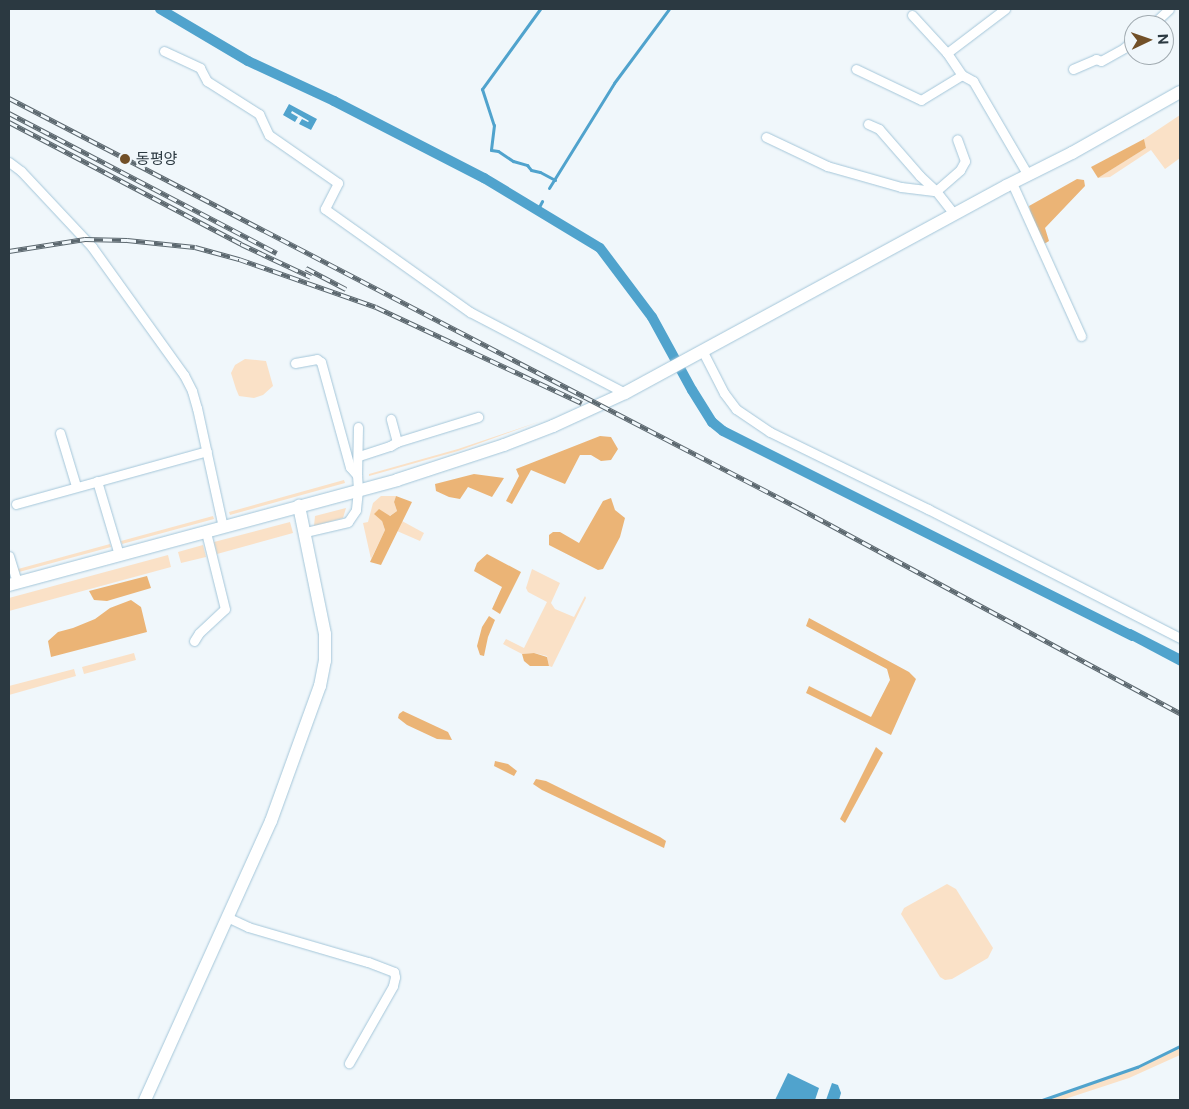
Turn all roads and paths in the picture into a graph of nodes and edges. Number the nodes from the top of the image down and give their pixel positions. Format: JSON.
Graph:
{"nodes":[{"id":1,"x":1005,"y":9,"type":"edge"},
{"id":2,"x":912,"y":15,"type":"dead end"},
{"id":3,"x":1124,"y":46,"type":"edge"},
{"id":4,"x":164,"y":52,"type":"dead end"},
{"id":5,"x":947,"y":53,"type":"junction"},
{"id":6,"x":856,"y":69,"type":"dead end"},
{"id":7,"x":1073,"y":69,"type":"dead end"},
{"id":8,"x":962,"y":75,"type":"junction"},
{"id":9,"x":1180,"y":92,"type":"edge"},
{"id":10,"x":868,"y":124,"type":"dead end"},
{"id":11,"x":766,"y":137,"type":"dead end"},
{"id":12,"x":957,"y":139,"type":"dead end"},
{"id":13,"x":9,"y":162,"type":"edge"},
{"id":14,"x":1028,"y":175,"type":"junction"},
{"id":15,"x":1012,"y":183,"type":"junction"},
{"id":16,"x":936,"y":191,"type":"junction"},
{"id":17,"x":954,"y":214,"type":"junction"},
{"id":18,"x":1081,"y":336,"type":"dead end"},
{"id":19,"x":702,"y":350,"type":"junction"},
{"id":20,"x":295,"y":363,"type":"dead end"},
{"id":21,"x":625,"y":393,"type":"junction"},
{"id":22,"x":478,"y":417,"type":"dead end"},
{"id":23,"x":391,"y":419,"type":"dead end"},
{"id":24,"x":358,"y":428,"type":"dead end"},
{"id":25,"x":60,"y":433,"type":"dead end"},
{"id":26,"x":397,"y":442,"type":"junction"},
{"id":27,"x":207,"y":451,"type":"junction"},
{"id":28,"x":359,"y":456,"type":"junction"},
{"id":29,"x":357,"y":475,"type":"junction"},
{"id":30,"x":96,"y":480,"type":"junction"},
{"id":31,"x":76,"y":486,"type":"junction"},
{"id":32,"x":358,"y":490,"type":"junction"},
{"id":33,"x":16,"y":504,"type":"dead end"},
{"id":34,"x":299,"y":506,"type":"junction"},
{"id":35,"x":223,"y":527,"type":"junction"},
{"id":36,"x":206,"y":532,"type":"junction"},
{"id":37,"x":306,"y":532,"type":"junction"},
{"id":38,"x":119,"y":555,"type":"junction"},
{"id":39,"x":9,"y":556,"type":"edge"},
{"id":40,"x":13,"y":584,"type":"edge"},
{"id":41,"x":1180,"y":638,"type":"edge"},
{"id":42,"x":194,"y":641,"type":"dead end"},
{"id":43,"x":229,"y":918,"type":"junction"},
{"id":44,"x":349,"y":1063,"type":"dead end"},
{"id":45,"x":145,"y":1100,"type":"edge"}],
"edges":[{"from":1,"to":5,"type":"street"},
{"from":2,"to":5,"type":"street"},
{"from":3,"to":7,"type":"street"},
{"from":4,"to":21,"type":"street"},
{"from":5,"to":8,"type":"street"},
{"from":6,"to":8,"type":"street"},
{"from":8,"to":14,"type":"street"},
{"from":9,"to":14,"type":"main road"},
{"from":10,"to":16,"type":"street"},
{"from":11,"to":16,"type":"street"},
{"from":12,"to":16,"type":"street"},
{"from":13,"to":27,"type":"street"},
{"from":14,"to":15,"type":"main road"},
{"from":15,"to":17,"type":"main road"},
{"from":15,"to":18,"type":"street"},
{"from":16,"to":17,"type":"street"},
{"from":17,"to":19,"type":"main road"},
{"from":19,"to":21,"type":"main road"},
{"from":19,"to":41,"type":"street"},
{"from":20,"to":29,"type":"street"},
{"from":21,"to":32,"type":"main road"},
{"from":22,"to":26,"type":"street"},
{"from":23,"to":26,"type":"street"},
{"from":24,"to":28,"type":"street"},
{"from":25,"to":31,"type":"street"},
{"from":26,"to":28,"type":"street"},
{"from":27,"to":30,"type":"street"},
{"from":27,"to":35,"type":"street"},
{"from":28,"to":29,"type":"street"},
{"from":29,"to":32,"type":"street"},
{"from":30,"to":31,"type":"street"},
{"from":30,"to":38,"type":"street"},
{"from":31,"to":33,"type":"street"},
{"from":32,"to":34,"type":"main road"},
{"from":32,"to":37,"type":"street"},
{"from":34,"to":35,"type":"main road"},
{"from":34,"to":37,"type":"main road"},
{"from":35,"to":36,"type":"main road"},
{"from":36,"to":38,"type":"main road"},
{"from":36,"to":42,"type":"street"},
{"from":37,"to":43,"type":"main road"},
{"from":38,"to":40,"type":"main road"},
{"from":39,"to":40,"type":"street"},
{"from":43,"to":44,"type":"street"},
{"from":43,"to":45,"type":"main road"}]}
